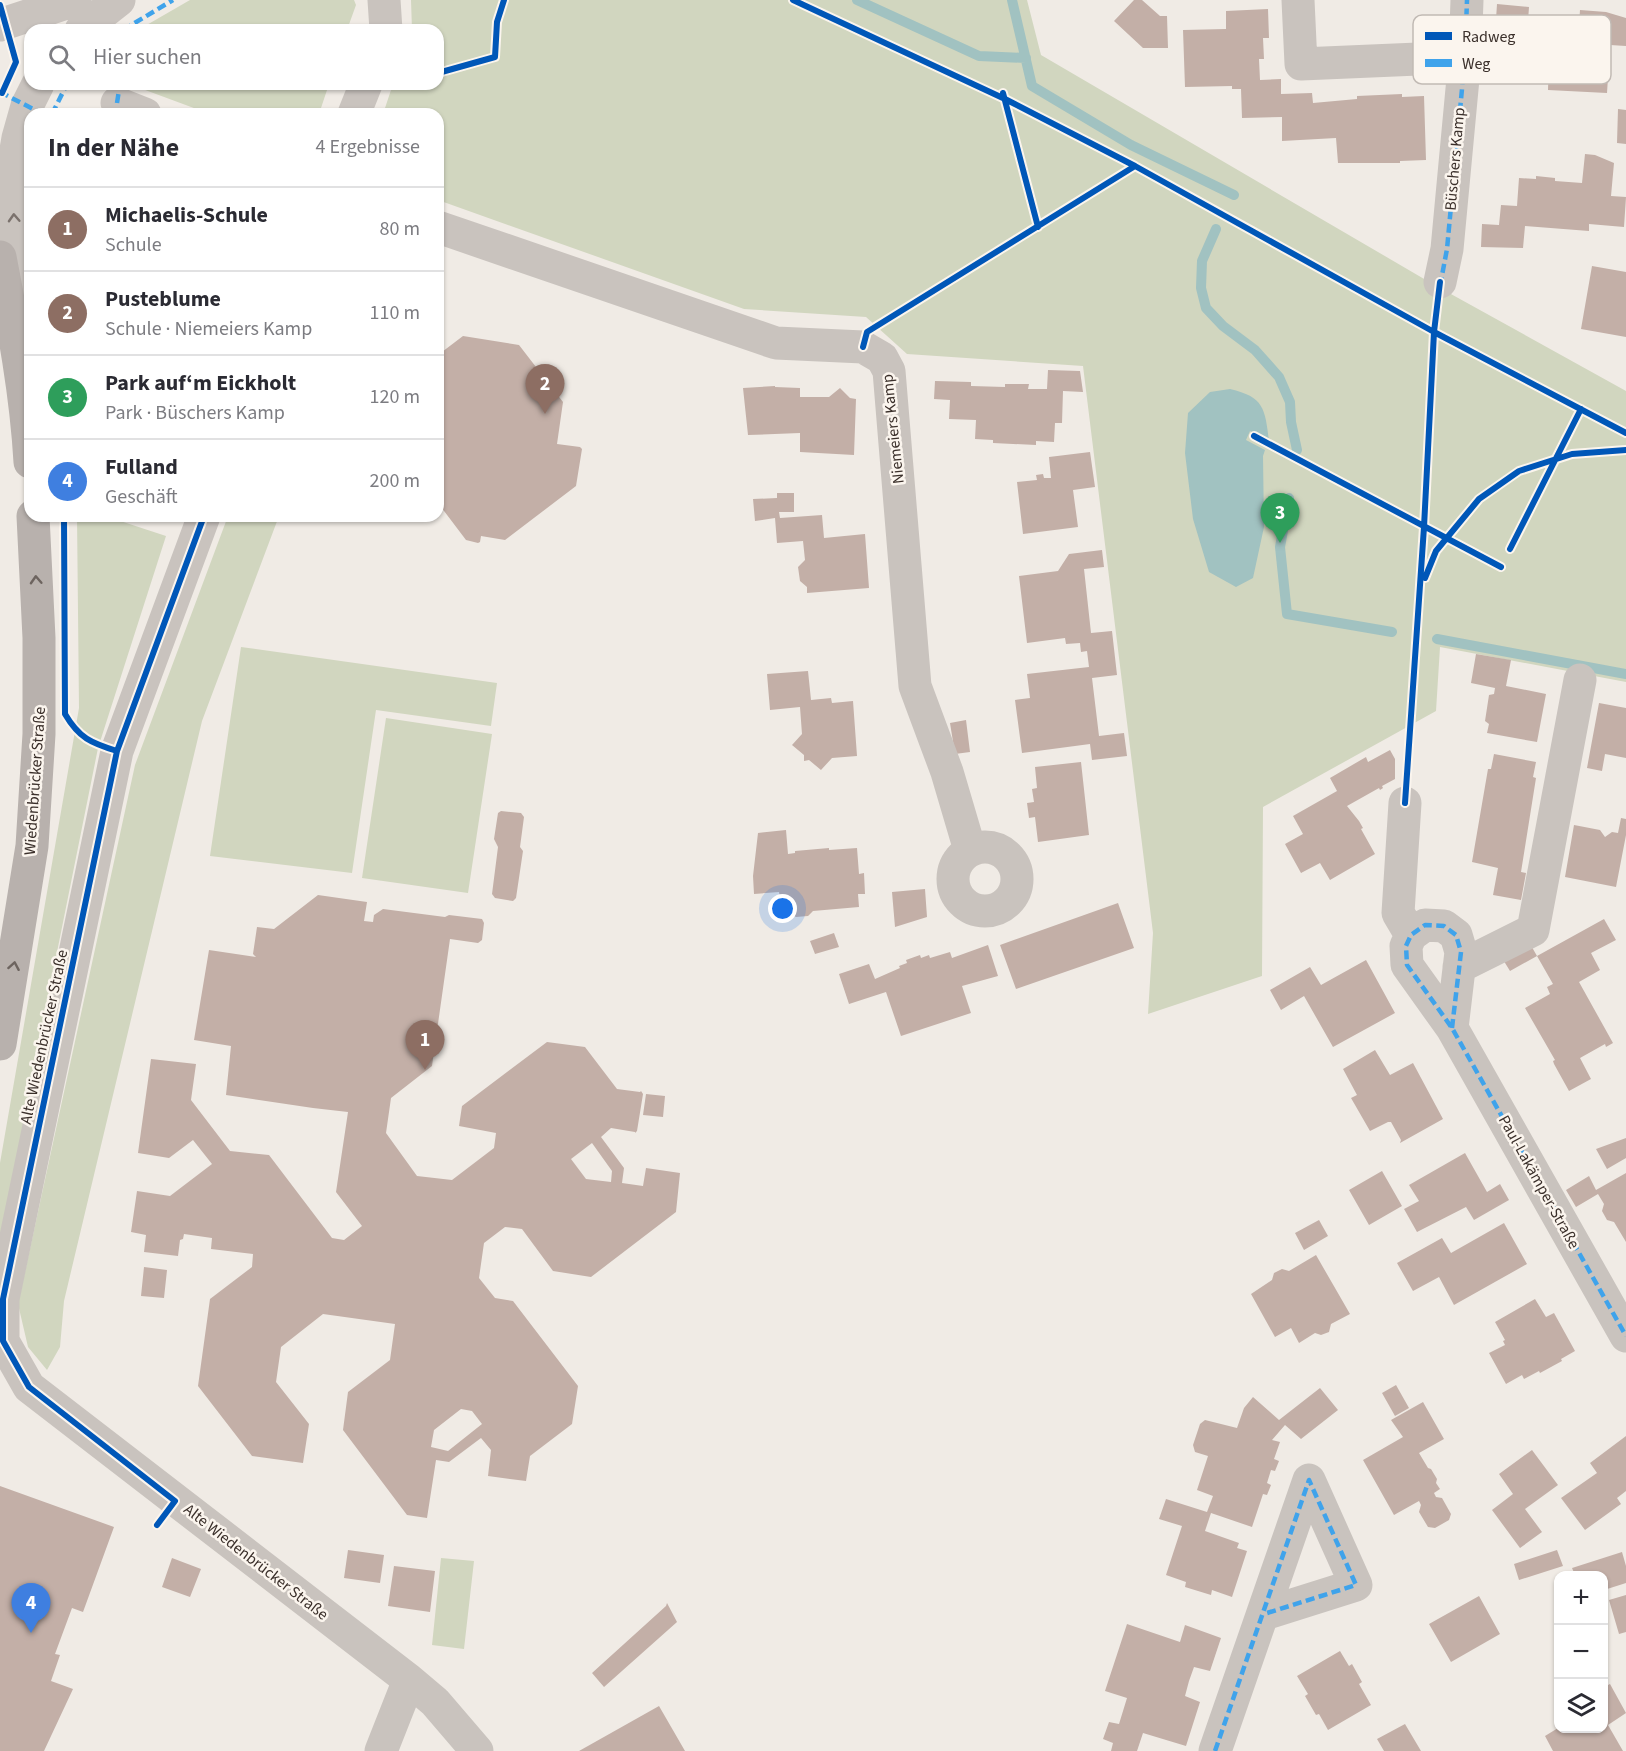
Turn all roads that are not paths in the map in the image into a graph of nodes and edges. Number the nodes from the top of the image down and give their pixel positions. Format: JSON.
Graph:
{"nodes":[{"id":1,"x":75,"y":0,"type":"edge"},
{"id":2,"x":119,"y":0,"type":"edge"},
{"id":3,"x":384,"y":0,"type":"edge"},
{"id":4,"x":1298,"y":0,"type":"edge"},
{"id":5,"x":1467,"y":0,"type":"edge"},
{"id":6,"x":1466,"y":15,"type":"edge"},
{"id":7,"x":89,"y":24,"type":"edge"},
{"id":8,"x":386,"y":24,"type":"edge"},
{"id":9,"x":0,"y":25,"type":"edge"},
{"id":10,"x":1413,"y":59,"type":"edge"},
{"id":11,"x":1462,"y":84,"type":"edge"},
{"id":12,"x":35,"y":90,"type":"edge"},
{"id":13,"x":364,"y":90,"type":"edge"},
{"id":14,"x":26,"y":108,"type":"edge"},
{"id":15,"x":356,"y":108,"type":"edge"},
{"id":16,"x":24,"y":117,"type":"edge"},
{"id":17,"x":444,"y":229,"type":"edge"},
{"id":18,"x":0,"y":257,"type":"edge"},
{"id":19,"x":1440,"y":282,"type":"dead end"},
{"id":20,"x":20,"y":360,"type":"junction"},
{"id":21,"x":24,"y":389,"type":"edge"},
{"id":22,"x":33,"y":522,"type":"edge"},
{"id":23,"x":202,"y":522,"type":"edge"},
{"id":24,"x":1580,"y":680,"type":"dead end"},
{"id":25,"x":1405,"y":803,"type":"dead end"},
{"id":26,"x":970,"y":850,"type":"dead end"},
{"id":27,"x":1411,"y":935,"type":"junction"},
{"id":28,"x":1459,"y":967,"type":"junction"},
{"id":29,"x":1452,"y":1028,"type":"junction"},
{"id":30,"x":0,"y":1044,"type":"edge"},
{"id":31,"x":1626,"y":1336,"type":"edge"},
{"id":32,"x":1264,"y":1614,"type":"dead end"},
{"id":33,"x":409,"y":1680,"type":"junction"},
{"id":34,"x":381,"y":1751,"type":"edge"},
{"id":35,"x":477,"y":1751,"type":"edge"},
{"id":36,"x":1215,"y":1751,"type":"edge"}],
"edges":[{"from":1,"to":9,"type":"street"},
{"from":2,"to":7,"type":"street"},
{"from":3,"to":8,"type":"street"},
{"from":4,"to":10,"type":"street"},
{"from":5,"to":6,"type":"street","name":"Büschers Kamp"},
{"from":11,"to":19,"type":"street","name":"Büschers Kamp"},
{"from":14,"to":12,"type":"street","one_way":true},
{"from":13,"to":15,"type":"street"},
{"from":20,"to":16,"type":"street","one_way":true},
{"from":17,"to":26,"type":"street","name":"Niemeiers Kamp"},
{"from":18,"to":20,"type":"main road"},
{"from":20,"to":21,"type":"main road"},
{"from":30,"to":22,"type":"main road","name":"Wiedenbrücker Straße","one_way":true},
{"from":23,"to":33,"type":"street","name":"Alte Wiedenbrücker Straße"},
{"from":24,"to":28,"type":"street"},
{"from":25,"to":27,"type":"street"},
{"from":27,"to":28,"type":"street"},
{"from":27,"to":29,"type":"street","name":"Paul-Lakämper-Straße"},
{"from":28,"to":29,"type":"street"},
{"from":29,"to":31,"type":"street","name":"Paul-Lakämper-Straße"},
{"from":32,"to":36,"type":"street"},
{"from":33,"to":34,"type":"street"},
{"from":33,"to":35,"type":"street","name":"Alte Wiedenbrücker Straße"}]}
